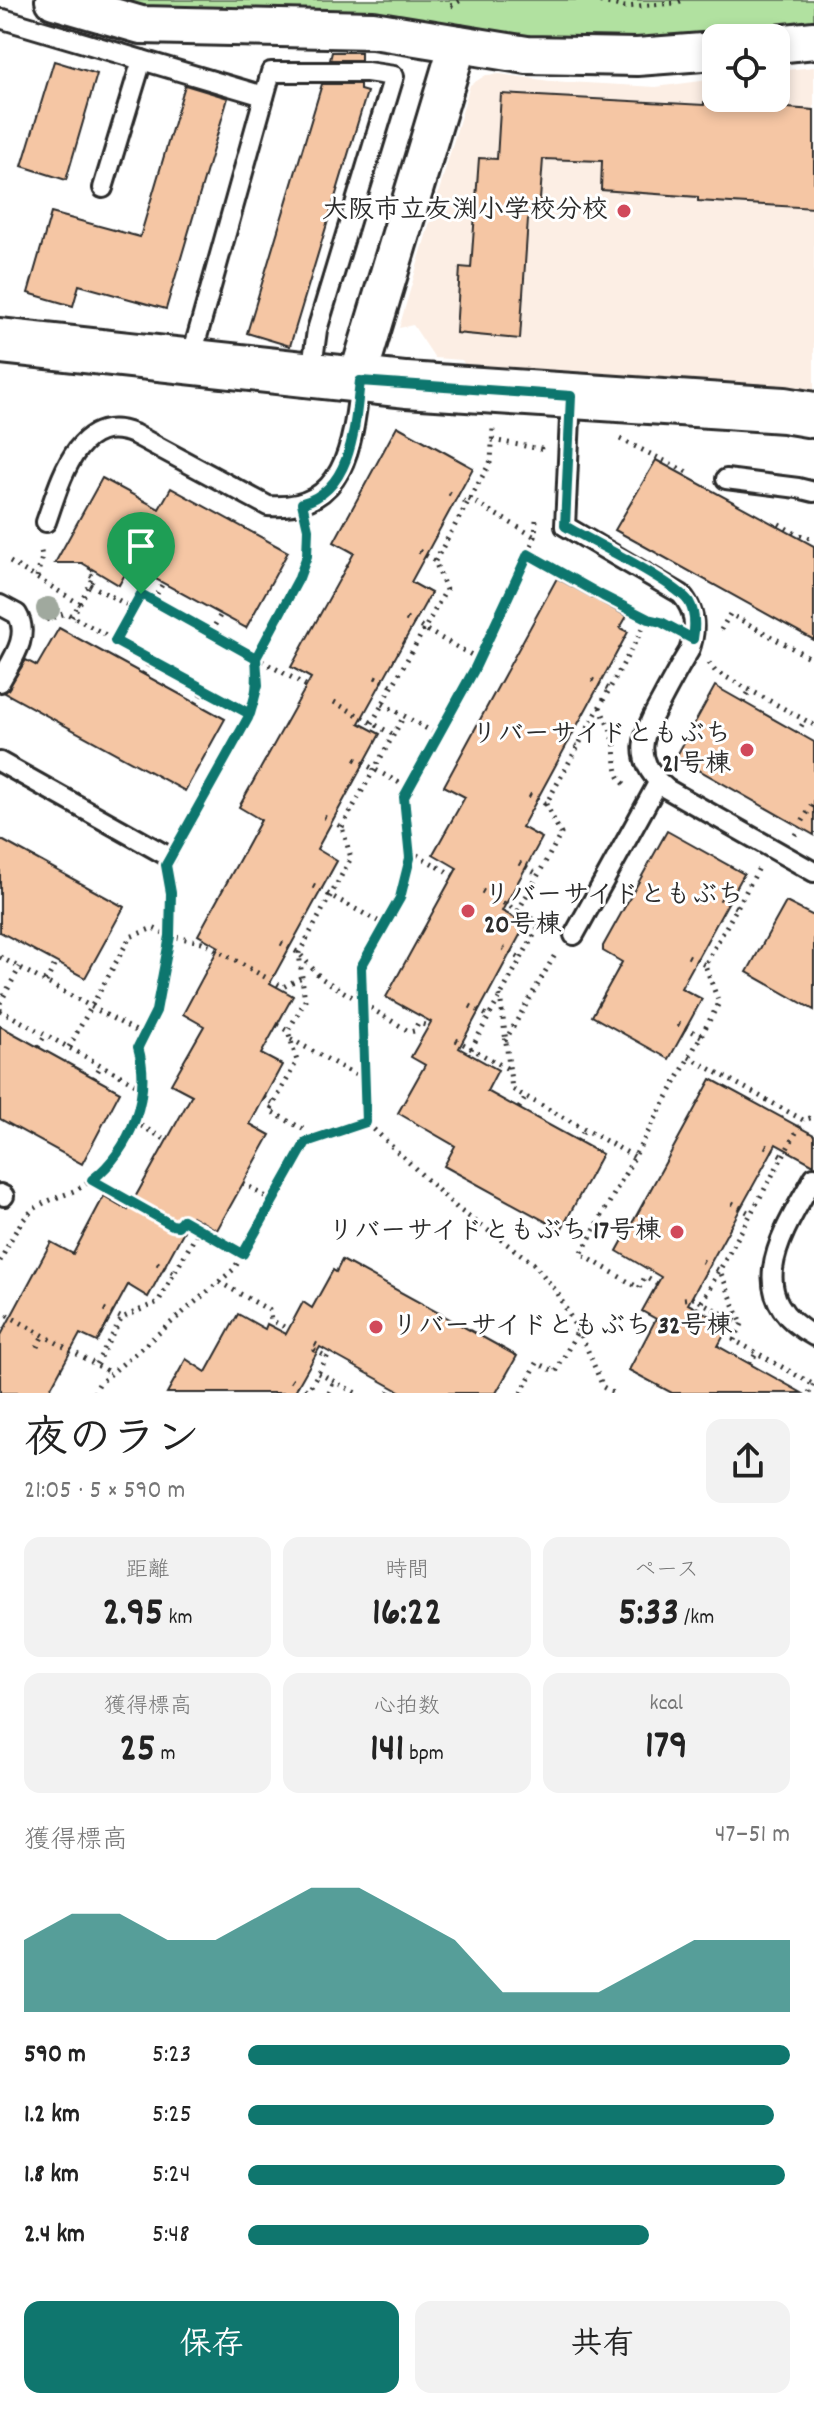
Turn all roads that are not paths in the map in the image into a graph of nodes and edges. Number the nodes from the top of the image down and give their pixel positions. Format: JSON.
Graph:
{"nodes":[{"id":1,"x":54,"y":0,"type":"edge"},
{"id":2,"x":3,"y":19,"type":"dead end"},
{"id":3,"x":814,"y":40,"type":"edge"},
{"id":4,"x":790,"y":43,"type":"edge"},
{"id":5,"x":458,"y":44,"type":"junction"},
{"id":6,"x":702,"y":52,"type":"edge"},
{"id":7,"x":142,"y":60,"type":"junction"},
{"id":8,"x":264,"y":96,"type":"junction"},
{"id":9,"x":103,"y":188,"type":"dead end"},
{"id":10,"x":0,"y":341,"type":"edge"},
{"id":11,"x":190,"y":362,"type":"junction"},
{"id":12,"x":311,"y":375,"type":"junction"},
{"id":13,"x":359,"y":380,"type":"junction"},
{"id":14,"x":571,"y":396,"type":"junction"},
{"id":15,"x":814,"y":415,"type":"edge"},
{"id":16,"x":726,"y":479,"type":"dead end"},
{"id":17,"x":814,"y":492,"type":"edge"},
{"id":18,"x":46,"y":522,"type":"dead end"},
{"id":19,"x":0,"y":605,"type":"edge"},
{"id":20,"x":0,"y":682,"type":"edge"},
{"id":21,"x":0,"y":762,"type":"edge"},
{"id":22,"x":658,"y":783,"type":"junction"},
{"id":23,"x":170,"y":855,"type":"road end"},
{"id":24,"x":814,"y":872,"type":"edge"},
{"id":25,"x":574,"y":935,"type":"dead end"},
{"id":26,"x":814,"y":1177,"type":"edge"},
{"id":27,"x":814,"y":1336,"type":"edge"}],
"edges":[{"from":1,"to":5,"type":"street"},
{"from":2,"to":7,"type":"lane"},
{"from":3,"to":4,"type":"street"},
{"from":5,"to":6,"type":"street"},
{"from":5,"to":13,"type":"street"},
{"from":7,"to":8,"type":"lane"},
{"from":7,"to":9,"type":"lane"},
{"from":8,"to":11,"type":"lane"},
{"from":8,"to":12,"type":"lane"},
{"from":10,"to":11,"type":"street"},
{"from":11,"to":12,"type":"street"},
{"from":12,"to":13,"type":"street"},
{"from":13,"to":14,"type":"street"},
{"from":13,"to":18,"type":"lane"},
{"from":14,"to":15,"type":"street"},
{"from":14,"to":22,"type":"lane"},
{"from":16,"to":17,"type":"lane"},
{"from":19,"to":20,"type":"lane"},
{"from":21,"to":23,"type":"lane"},
{"from":22,"to":24,"type":"lane"},
{"from":22,"to":25,"type":"lane"},
{"from":26,"to":27,"type":"lane"}]}
